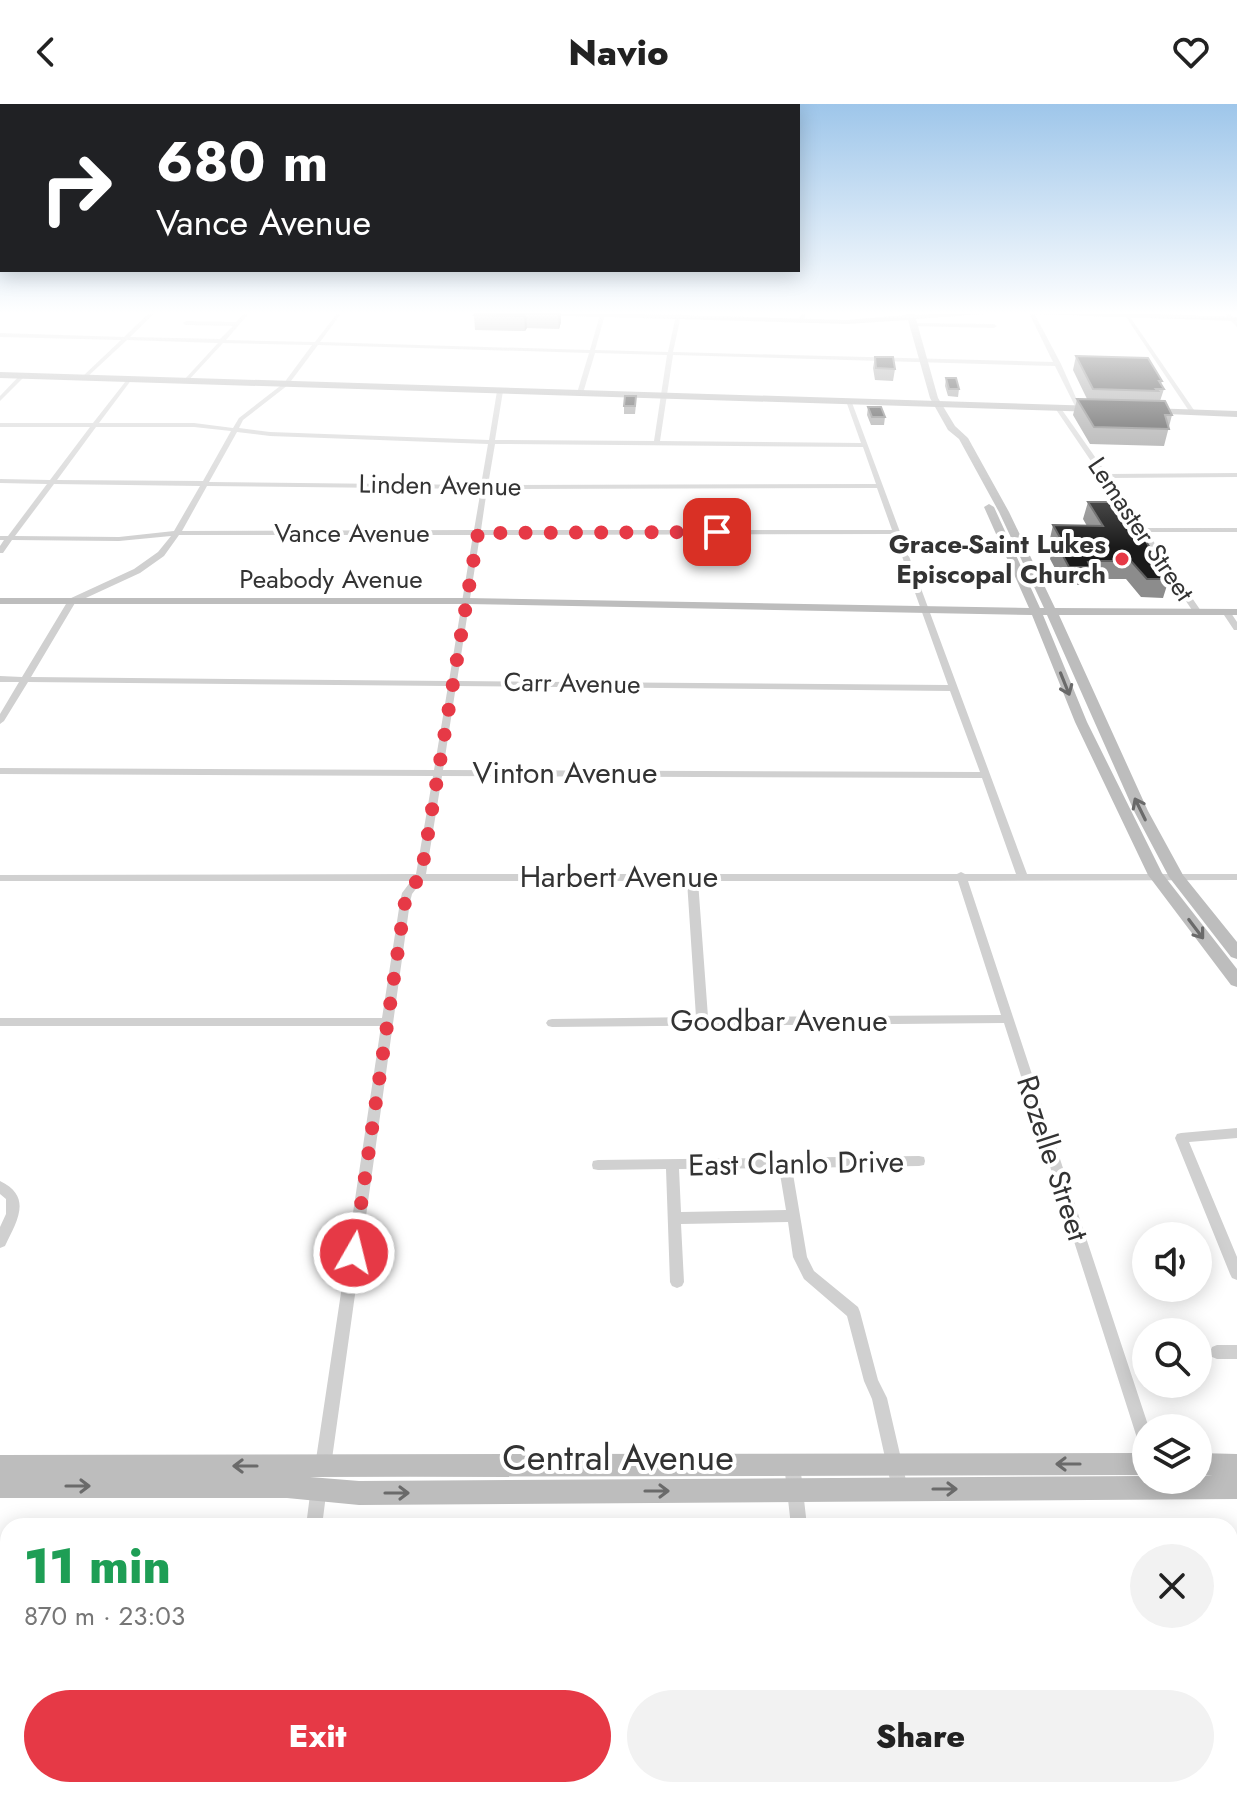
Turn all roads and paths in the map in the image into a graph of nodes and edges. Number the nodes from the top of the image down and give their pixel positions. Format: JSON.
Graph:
{"nodes":[{"id":1,"x":121,"y":390,"type":"edge"},
{"id":2,"x":278,"y":390,"type":"edge"},
{"id":3,"x":471,"y":390,"type":"edge"},
{"id":4,"x":581,"y":390,"type":"edge"},
{"id":5,"x":664,"y":390,"type":"edge"},
{"id":6,"x":933,"y":390,"type":"edge"},
{"id":7,"x":1070,"y":390,"type":"edge"},
{"id":8,"x":1177,"y":390,"type":"edge"},
{"id":9,"x":500,"y":391,"type":"junction"},
{"id":10,"x":580,"y":393,"type":"junction"},
{"id":11,"x":663,"y":396,"type":"junction"},
{"id":12,"x":849,"y":401,"type":"junction"},
{"id":13,"x":937,"y":403,"type":"junction"},
{"id":14,"x":1058,"y":408,"type":"junction"},
{"id":15,"x":1079,"y":408,"type":"junction"},
{"id":16,"x":1108,"y":410,"type":"edge"},
{"id":17,"x":1137,"y":411,"type":"edge"},
{"id":18,"x":1193,"y":413,"type":"junction"},
{"id":19,"x":1237,"y":414,"type":"edge"},
{"id":20,"x":0,"y":425,"type":"edge"},
{"id":21,"x":94,"y":425,"type":"junction"},
{"id":22,"x":233,"y":429,"type":"junction"},
{"id":23,"x":954,"y":432,"type":"junction"},
{"id":24,"x":492,"y":442,"type":"junction"},
{"id":25,"x":657,"y":443,"type":"junction"},
{"id":26,"x":865,"y":445,"type":"junction"},
{"id":27,"x":1237,"y":475,"type":"edge"},
{"id":28,"x":1104,"y":476,"type":"junction"},
{"id":29,"x":0,"y":481,"type":"edge"},
{"id":30,"x":53,"y":481,"type":"junction"},
{"id":31,"x":207,"y":481,"type":"junction"},
{"id":32,"x":880,"y":486,"type":"junction"},
{"id":33,"x":485,"y":487,"type":"junction"},
{"id":34,"x":1140,"y":530,"type":"junction"},
{"id":35,"x":1237,"y":530,"type":"edge"},
{"id":36,"x":896,"y":532,"type":"junction"},
{"id":37,"x":177,"y":533,"type":"junction"},
{"id":38,"x":478,"y":533,"type":"junction"},
{"id":39,"x":5,"y":538,"type":"edge"},
{"id":40,"x":0,"y":551,"type":"edge"},
{"id":41,"x":0,"y":601,"type":"edge"},
{"id":42,"x":72,"y":601,"type":"junction"},
{"id":43,"x":467,"y":601,"type":"junction"},
{"id":44,"x":926,"y":611,"type":"junction"},
{"id":45,"x":1036,"y":611,"type":"junction"},
{"id":46,"x":1051,"y":611,"type":"junction"},
{"id":47,"x":1197,"y":611,"type":"junction"},
{"id":48,"x":1232,"y":612,"type":"edge"},
{"id":49,"x":1237,"y":628,"type":"edge"},
{"id":50,"x":0,"y":679,"type":"edge"},
{"id":51,"x":25,"y":679,"type":"junction"},
{"id":52,"x":454,"y":682,"type":"junction"},
{"id":53,"x":952,"y":688,"type":"junction"},
{"id":54,"x":0,"y":721,"type":"edge"},
{"id":55,"x":1081,"y":722,"type":"junction"},
{"id":56,"x":1101,"y":722,"type":"junction"},
{"id":57,"x":0,"y":771,"type":"edge"},
{"id":58,"x":440,"y":772,"type":"junction"},
{"id":59,"x":986,"y":775,"type":"junction"},
{"id":60,"x":961,"y":875,"type":"junction"},
{"id":61,"x":1022,"y":875,"type":"junction"},
{"id":62,"x":1155,"y":875,"type":"junction"},
{"id":63,"x":421,"y":876,"type":"junction"},
{"id":64,"x":692,"y":876,"type":"junction"},
{"id":65,"x":1177,"y":877,"type":"junction"},
{"id":66,"x":1237,"y":877,"type":"edge"},
{"id":67,"x":0,"y":878,"type":"edge"},
{"id":68,"x":1237,"y":953,"type":"edge"},
{"id":69,"x":1237,"y":981,"type":"edge"},
{"id":70,"x":1007,"y":1019,"type":"junction"},
{"id":71,"x":702,"y":1020,"type":"junction"},
{"id":72,"x":0,"y":1022,"type":"edge"},
{"id":73,"x":387,"y":1022,"type":"junction"},
{"id":74,"x":552,"y":1023,"type":"dead end"},
{"id":75,"x":1237,"y":1133,"type":"edge"},
{"id":76,"x":919,"y":1161,"type":"dead end"},
{"id":77,"x":785,"y":1164,"type":"junction"},
{"id":78,"x":598,"y":1165,"type":"dead end"},
{"id":79,"x":672,"y":1165,"type":"junction"},
{"id":80,"x":0,"y":1186,"type":"edge"},
{"id":81,"x":791,"y":1216,"type":"junction"},
{"id":82,"x":674,"y":1218,"type":"junction"},
{"id":83,"x":0,"y":1242,"type":"edge"},
{"id":84,"x":1237,"y":1274,"type":"edge"},
{"id":85,"x":677,"y":1282,"type":"dead end"},
{"id":86,"x":1217,"y":1352,"type":"dead end"},
{"id":87,"x":1237,"y":1352,"type":"edge"},
{"id":88,"x":1137,"y":1414,"type":"edge"},
{"id":89,"x":792,"y":1464,"type":"junction"},
{"id":90,"x":895,"y":1464,"type":"junction"},
{"id":91,"x":1132,"y":1464,"type":"edge"},
{"id":92,"x":1212,"y":1464,"type":"edge"},
{"id":93,"x":1237,"y":1465,"type":"edge"},
{"id":94,"x":0,"y":1466,"type":"edge"},
{"id":95,"x":321,"y":1477,"type":"junction"},
{"id":96,"x":1132,"y":1485,"type":"edge"},
{"id":97,"x":0,"y":1486,"type":"edge"},
{"id":98,"x":1212,"y":1486,"type":"edge"},
{"id":99,"x":1237,"y":1487,"type":"edge"},
{"id":100,"x":900,"y":1489,"type":"junction"},
{"id":101,"x":796,"y":1490,"type":"junction"},
{"id":102,"x":315,"y":1518,"type":"edge"},
{"id":103,"x":798,"y":1518,"type":"edge"}],
"edges":[{"from":1,"to":21,"type":"street"},
{"from":2,"to":22,"type":"street"},
{"from":3,"to":9,"type":"main road"},
{"from":4,"to":10,"type":"street"},
{"from":5,"to":11,"type":"street"},
{"from":6,"to":13,"type":"street"},
{"from":7,"to":15,"type":"street"},
{"from":8,"to":18,"type":"street"},
{"from":9,"to":10,"type":"main road"},
{"from":9,"to":24,"type":"street"},
{"from":10,"to":11,"type":"main road"},
{"from":11,"to":12,"type":"main road"},
{"from":11,"to":25,"type":"street"},
{"from":12,"to":13,"type":"main road"},
{"from":12,"to":26,"type":"street"},
{"from":13,"to":14,"type":"main road"},
{"from":13,"to":23,"type":"street"},
{"from":14,"to":15,"type":"main road"},
{"from":14,"to":28,"type":"street","name":"Lemaster Street"},
{"from":15,"to":16,"type":"main road"},
{"from":17,"to":18,"type":"main road"},
{"from":18,"to":19,"type":"main road"},
{"from":20,"to":21,"type":"street"},
{"from":21,"to":22,"type":"street"},
{"from":21,"to":30,"type":"street"},
{"from":22,"to":24,"type":"street"},
{"from":22,"to":31,"type":"street"},
{"from":23,"to":45,"type":"street"},
{"from":23,"to":46,"type":"street"},
{"from":24,"to":25,"type":"street"},
{"from":24,"to":33,"type":"street"},
{"from":25,"to":26,"type":"street"},
{"from":26,"to":32,"type":"street"},
{"from":27,"to":28,"type":"street"},
{"from":28,"to":34,"type":"street","name":"Lemaster Street"},
{"from":29,"to":30,"type":"street","name":"Linden Avenue"},
{"from":30,"to":31,"type":"street","name":"Linden Avenue"},
{"from":30,"to":39,"type":"street"},
{"from":31,"to":33,"type":"street","name":"Linden Avenue"},
{"from":31,"to":37,"type":"street"},
{"from":32,"to":33,"type":"street","name":"Linden Avenue"},
{"from":32,"to":36,"type":"street"},
{"from":33,"to":38,"type":"street"},
{"from":34,"to":35,"type":"street"},
{"from":34,"to":47,"type":"street","name":"Lemaster Street"},
{"from":36,"to":38,"type":"street","name":"Vance Avenue"},
{"from":36,"to":44,"type":"street"},
{"from":37,"to":38,"type":"street","name":"Vance Avenue"},
{"from":37,"to":39,"type":"street","name":"Vance Avenue"},
{"from":37,"to":42,"type":"street"},
{"from":38,"to":43,"type":"street"},
{"from":39,"to":40,"type":"street"},
{"from":41,"to":42,"type":"street","name":"Peabody Avenue"},
{"from":42,"to":43,"type":"street","name":"Peabody Avenue"},
{"from":42,"to":51,"type":"street"},
{"from":43,"to":44,"type":"street","name":"Peabody Avenue"},
{"from":43,"to":52,"type":"street"},
{"from":44,"to":45,"type":"street","name":"Peabody Avenue"},
{"from":44,"to":53,"type":"street"},
{"from":45,"to":46,"type":"street","name":"Peabody Avenue"},
{"from":45,"to":55,"type":"street","one_way":true},
{"from":46,"to":47,"type":"street","name":"Peabody Avenue"},
{"from":46,"to":56,"type":"street"},
{"from":47,"to":48,"type":"street","name":"Peabody Avenue"},
{"from":48,"to":49,"type":"street","name":"Lemaster Street"},
{"from":50,"to":51,"type":"street","name":"Carr Avenue"},
{"from":51,"to":52,"type":"street","name":"Carr Avenue"},
{"from":51,"to":54,"type":"street"},
{"from":52,"to":53,"type":"street","name":"Carr Avenue"},
{"from":52,"to":58,"type":"street"},
{"from":53,"to":59,"type":"street"},
{"from":55,"to":56,"type":"street"},
{"from":55,"to":62,"type":"street"},
{"from":65,"to":56,"type":"street","one_way":true},
{"from":57,"to":58,"type":"street","name":"Vinton Avenue"},
{"from":58,"to":59,"type":"street","name":"Vinton Avenue"},
{"from":58,"to":63,"type":"street"},
{"from":59,"to":61,"type":"street"},
{"from":60,"to":61,"type":"street","name":"Harbert Avenue"},
{"from":60,"to":64,"type":"street","name":"Harbert Avenue"},
{"from":60,"to":70,"type":"street","name":"Rozelle Street"},
{"from":61,"to":62,"type":"street","name":"Harbert Avenue"},
{"from":62,"to":65,"type":"street","name":"Harbert Avenue"},
{"from":62,"to":69,"type":"street","one_way":true},
{"from":63,"to":64,"type":"street","name":"Harbert Avenue"},
{"from":63,"to":67,"type":"street","name":"Harbert Avenue"},
{"from":63,"to":73,"type":"street"},
{"from":64,"to":71,"type":"street"},
{"from":65,"to":66,"type":"street","name":"Harbert Avenue"},
{"from":65,"to":68,"type":"street"},
{"from":70,"to":71,"type":"street","name":"Goodbar Avenue"},
{"from":70,"to":88,"type":"street","name":"Rozelle Street"},
{"from":71,"to":74,"type":"street","name":"Goodbar Avenue"},
{"from":72,"to":73,"type":"street"},
{"from":73,"to":95,"type":"street"},
{"from":75,"to":84,"type":"street"},
{"from":76,"to":77,"type":"street","name":"East Clanlo Drive"},
{"from":77,"to":79,"type":"street","name":"East Clanlo Drive"},
{"from":77,"to":81,"type":"street"},
{"from":78,"to":79,"type":"street","name":"East Clanlo Drive"},
{"from":79,"to":82,"type":"street","name":"East Clanlo Drive"},
{"from":80,"to":83,"type":"street"},
{"from":81,"to":82,"type":"street"},
{"from":81,"to":90,"type":"street"},
{"from":82,"to":85,"type":"street","name":"East Clanlo Drive"},
{"from":86,"to":87,"type":"street"},
{"from":89,"to":90,"type":"street","name":"Central Avenue"},
{"from":89,"to":95,"type":"street","name":"Central Avenue"},
{"from":89,"to":101,"type":"street"},
{"from":91,"to":90,"type":"street","name":"Central Avenue","one_way":true},
{"from":90,"to":100,"type":"street"},
{"from":92,"to":93,"type":"street"},
{"from":95,"to":94,"type":"street","name":"Central Avenue","one_way":true},
{"from":97,"to":95,"type":"street","name":"Central Avenue","one_way":true},
{"from":95,"to":101,"type":"street","name":"Central Avenue","one_way":true},
{"from":95,"to":102,"type":"street"},
{"from":100,"to":96,"type":"street","name":"Central Avenue","one_way":true},
{"from":98,"to":99,"type":"street","name":"Central Avenue"},
{"from":100,"to":101,"type":"street","name":"Central Avenue"},
{"from":101,"to":103,"type":"street"}]}
